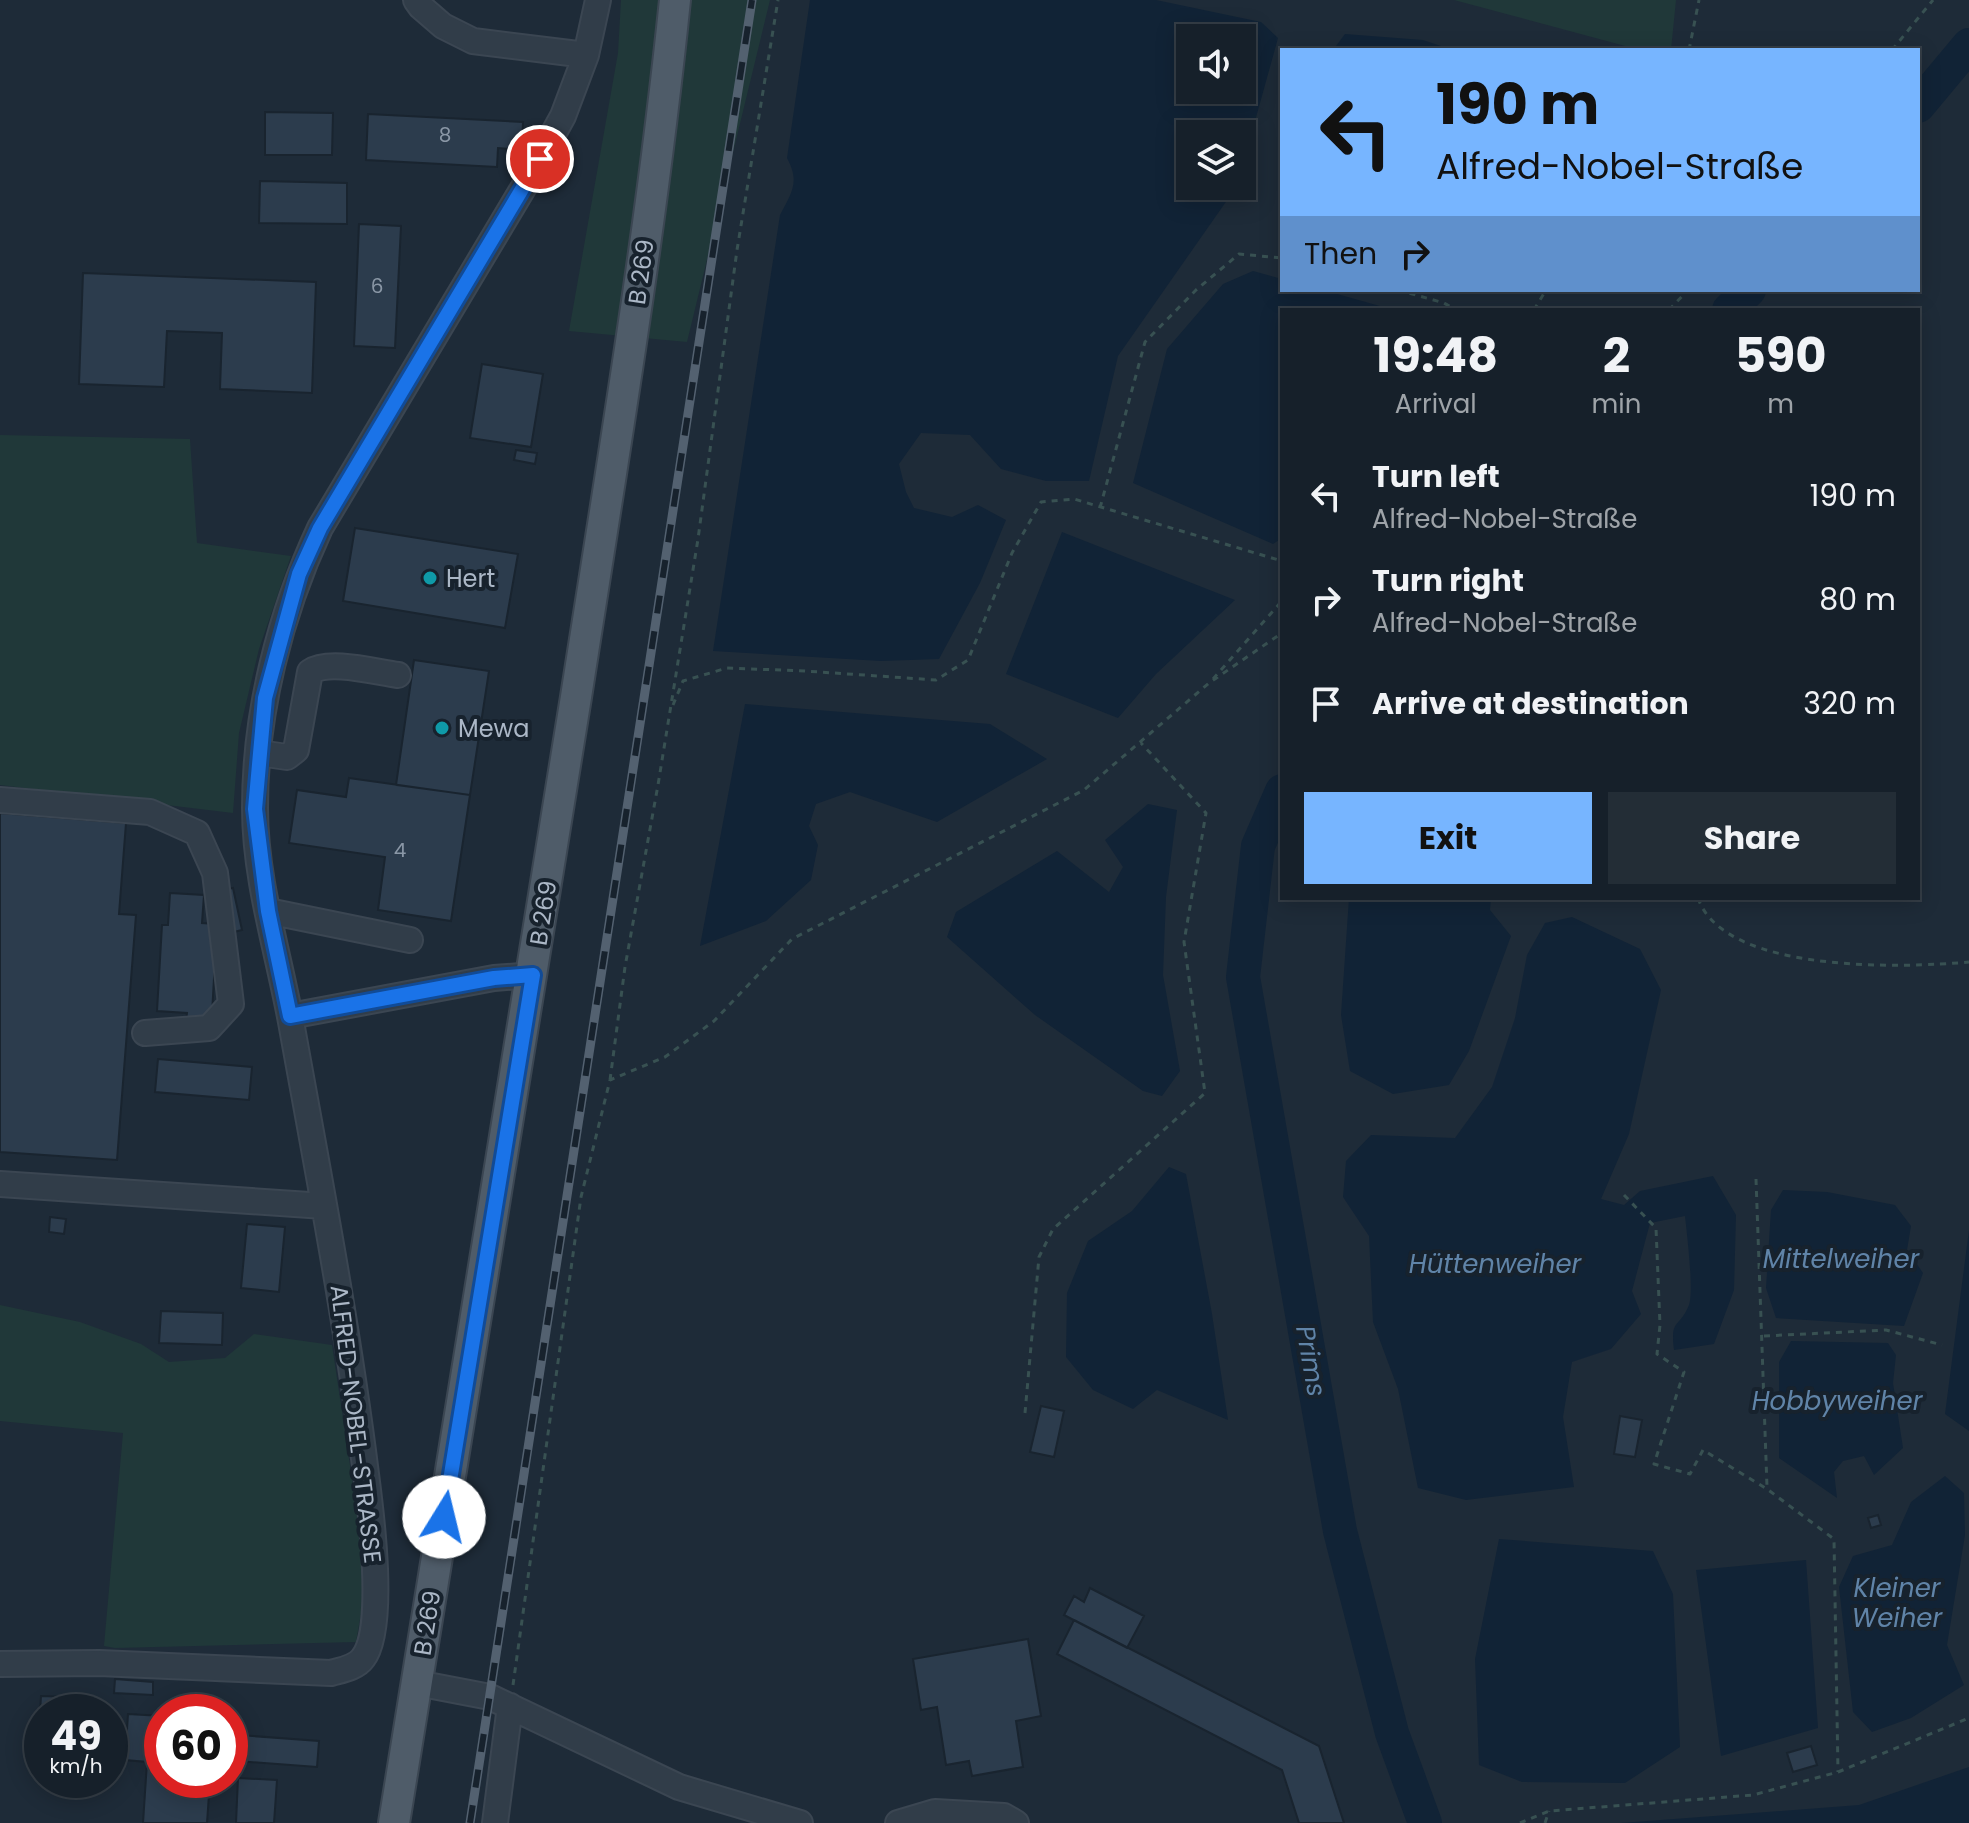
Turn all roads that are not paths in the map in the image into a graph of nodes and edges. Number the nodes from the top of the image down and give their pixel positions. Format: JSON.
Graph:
{"nodes":[{"id":1,"x":416,"y":0,"type":"edge"},
{"id":2,"x":598,"y":0,"type":"edge"},
{"id":3,"x":675,"y":0,"type":"edge"},
{"id":4,"x":586,"y":55,"type":"junction"},
{"id":5,"x":398,"y":675,"type":"dead end"},
{"id":6,"x":259,"y":753,"type":"junction"},
{"id":7,"x":0,"y":800,"type":"edge"},
{"id":8,"x":268,"y":911,"type":"junction"},
{"id":9,"x":410,"y":940,"type":"dead end"},
{"id":10,"x":533,"y":975,"type":"junction"},
{"id":11,"x":290,"y":1016,"type":"junction"},
{"id":12,"x":145,"y":1033,"type":"dead end"},
{"id":13,"x":0,"y":1184,"type":"edge"},
{"id":14,"x":324,"y":1206,"type":"junction"},
{"id":15,"x":0,"y":1664,"type":"edge"},
{"id":16,"x":417,"y":1683,"type":"junction"},
{"id":17,"x":510,"y":1706,"type":"junction"},
{"id":18,"x":394,"y":1823,"type":"edge"},
{"id":19,"x":495,"y":1823,"type":"edge"},
{"id":20,"x":800,"y":1823,"type":"edge"},
{"id":21,"x":898,"y":1823,"type":"edge"},
{"id":22,"x":1016,"y":1823,"type":"edge"}],
"edges":[{"from":1,"to":4,"type":"street"},
{"from":2,"to":4,"type":"street","name":"ALFRED-NOBEL-STRASSE"},
{"from":3,"to":10,"type":"main road","name":"B 269","number":"B 269"},
{"from":4,"to":6,"type":"street","name":"ALFRED-NOBEL-STRASSE"},
{"from":5,"to":6,"type":"street"},
{"from":6,"to":8,"type":"street","name":"ALFRED-NOBEL-STRASSE"},
{"from":7,"to":12,"type":"street"},
{"from":8,"to":9,"type":"street"},
{"from":8,"to":11,"type":"street","name":"ALFRED-NOBEL-STRASSE"},
{"from":10,"to":11,"type":"street"},
{"from":10,"to":16,"type":"main road","name":"B 269","number":"B 269"},
{"from":11,"to":14,"type":"street","name":"ALFRED-NOBEL-STRASSE"},
{"from":13,"to":14,"type":"street"},
{"from":14,"to":15,"type":"street","name":"ALFRED-NOBEL-STRASSE"},
{"from":16,"to":17,"type":"street"},
{"from":16,"to":18,"type":"main road","name":"B 269","number":"B 269"},
{"from":17,"to":19,"type":"street"},
{"from":17,"to":20,"type":"street"},
{"from":21,"to":22,"type":"street"}]}
